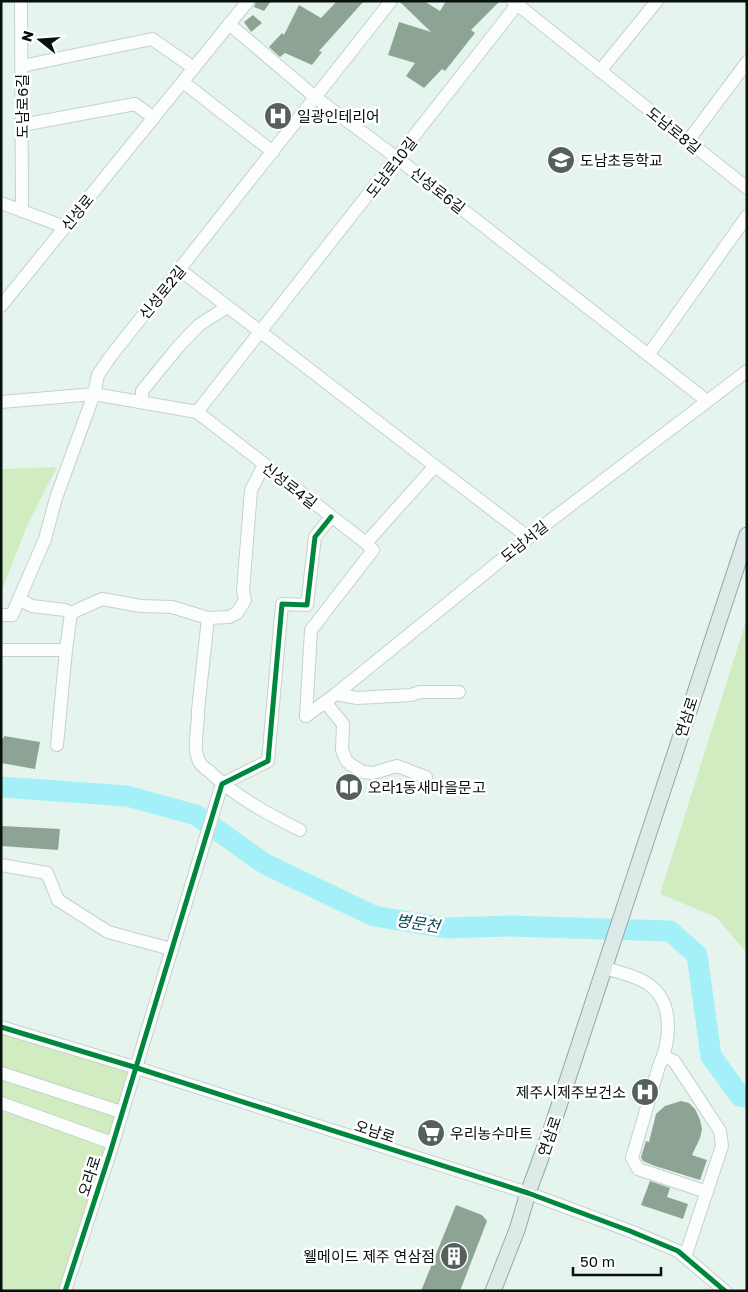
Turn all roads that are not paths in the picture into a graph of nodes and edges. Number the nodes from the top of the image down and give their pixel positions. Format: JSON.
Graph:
{"nodes":[{"id":1,"x":21,"y":1,"type":"edge"},
{"id":2,"x":248,"y":1,"type":"edge"},
{"id":3,"x":391,"y":1,"type":"edge"},
{"id":4,"x":657,"y":1,"type":"edge"},
{"id":5,"x":517,"y":3,"type":"edge"},
{"id":6,"x":229,"y":24,"type":"junction"},
{"id":7,"x":747,"y":62,"type":"edge"},
{"id":8,"x":22,"y":66,"type":"junction"},
{"id":9,"x":194,"y":68,"type":"junction"},
{"id":10,"x":600,"y":71,"type":"junction"},
{"id":11,"x":183,"y":82,"type":"junction"},
{"id":12,"x":315,"y":97,"type":"junction"},
{"id":13,"x":154,"y":118,"type":"junction"},
{"id":14,"x":22,"y":125,"type":"junction"},
{"id":15,"x":688,"y":141,"type":"junction"},
{"id":16,"x":273,"y":152,"type":"junction"},
{"id":17,"x":397,"y":158,"type":"junction"},
{"id":18,"x":747,"y":188,"type":"edge"},
{"id":19,"x":1,"y":204,"type":"edge"},
{"id":20,"x":22,"y":211,"type":"junction"},
{"id":21,"x":747,"y":216,"type":"edge"},
{"id":22,"x":66,"y":227,"type":"junction"},
{"id":23,"x":180,"y":270,"type":"junction"},
{"id":24,"x":1,"y":306,"type":"edge"},
{"id":25,"x":227,"y":307,"type":"junction"},
{"id":26,"x":260,"y":332,"type":"junction"},
{"id":27,"x":649,"y":354,"type":"junction"},
{"id":28,"x":747,"y":372,"type":"edge"},
{"id":29,"x":94,"y":394,"type":"junction"},
{"id":30,"x":707,"y":401,"type":"junction"},
{"id":31,"x":1,"y":402,"type":"edge"},
{"id":32,"x":142,"y":402,"type":"junction"},
{"id":33,"x":197,"y":412,"type":"junction"},
{"id":34,"x":264,"y":465,"type":"junction"},
{"id":35,"x":435,"y":466,"type":"junction"},
{"id":36,"x":331,"y":517,"type":"junction"},
{"id":37,"x":747,"y":535,"type":"edge"},
{"id":38,"x":528,"y":537,"type":"junction"},
{"id":39,"x":366,"y":543,"type":"junction"},
{"id":40,"x":19,"y":599,"type":"junction"},
{"id":41,"x":71,"y":613,"type":"junction"},
{"id":42,"x":1,"y":615,"type":"edge"},
{"id":43,"x":208,"y":618,"type":"junction"},
{"id":44,"x":1,"y":650,"type":"edge"},
{"id":45,"x":66,"y":650,"type":"junction"},
{"id":46,"x":459,"y":692,"type":"dead end"},
{"id":47,"x":336,"y":694,"type":"junction"},
{"id":48,"x":325,"y":702,"type":"junction"},
{"id":49,"x":57,"y":745,"type":"dead end"},
{"id":50,"x":426,"y":777,"type":"dead end"},
{"id":51,"x":222,"y":784,"type":"junction"},
{"id":52,"x":300,"y":830,"type":"dead end"},
{"id":53,"x":1,"y":865,"type":"edge"},
{"id":54,"x":171,"y":949,"type":"junction"},
{"id":55,"x":604,"y":967,"type":"junction"},
{"id":56,"x":1,"y":1027,"type":"edge"},
{"id":57,"x":664,"y":1056,"type":"junction"},
{"id":58,"x":134,"y":1067,"type":"junction"},
{"id":59,"x":1,"y":1073,"type":"edge"},
{"id":60,"x":1,"y":1103,"type":"edge"},
{"id":61,"x":121,"y":1112,"type":"junction"},
{"id":62,"x":112,"y":1142,"type":"junction"},
{"id":63,"x":707,"y":1192,"type":"junction"},
{"id":64,"x":528,"y":1193,"type":"junction"},
{"id":65,"x":685,"y":1257,"type":"junction"},
{"id":66,"x":720,"y":1289,"type":"edge"},
{"id":67,"x":65,"y":1291,"type":"edge"},
{"id":68,"x":493,"y":1291,"type":"edge"}],
"edges":[{"from":1,"to":8,"type":"street","name":"도남로6길"},
{"from":2,"to":6,"type":"street","name":"신성로"},
{"from":3,"to":12,"type":"street","name":"신성로2길"},
{"from":4,"to":10,"type":"street"},
{"from":5,"to":10,"type":"street","name":"도남로8길"},
{"from":5,"to":17,"type":"street","name":"도남로10길"},
{"from":6,"to":9,"type":"street","name":"신성로"},
{"from":6,"to":12,"type":"street","name":"신성로6길"},
{"from":7,"to":15,"type":"street"},
{"from":8,"to":9,"type":"street"},
{"from":8,"to":14,"type":"street","name":"도남로6길"},
{"from":9,"to":11,"type":"street","name":"신성로"},
{"from":10,"to":15,"type":"street","name":"도남로8길"},
{"from":11,"to":13,"type":"street","name":"신성로"},
{"from":11,"to":16,"type":"street"},
{"from":12,"to":16,"type":"street","name":"신성로2길"},
{"from":12,"to":17,"type":"street","name":"신성로6길"},
{"from":13,"to":14,"type":"street"},
{"from":13,"to":22,"type":"street","name":"신성로"},
{"from":14,"to":20,"type":"street","name":"도남로6길"},
{"from":15,"to":18,"type":"street","name":"도남로8길"},
{"from":16,"to":23,"type":"street","name":"신성로2길"},
{"from":17,"to":26,"type":"street","name":"도남로10길"},
{"from":17,"to":27,"type":"street","name":"신성로6길"},
{"from":19,"to":20,"type":"street"},
{"from":20,"to":22,"type":"street"},
{"from":21,"to":27,"type":"street"},
{"from":22,"to":24,"type":"street","name":"신성로"},
{"from":23,"to":25,"type":"street"},
{"from":23,"to":29,"type":"street","name":"신성로2길"},
{"from":25,"to":26,"type":"street"},
{"from":25,"to":32,"type":"street"},
{"from":26,"to":33,"type":"street","name":"도남로10길"},
{"from":26,"to":35,"type":"street"},
{"from":27,"to":30,"type":"street","name":"신성로6길"},
{"from":28,"to":30,"type":"street","name":"도남서길"},
{"from":29,"to":31,"type":"street","name":"신성로4길"},
{"from":29,"to":32,"type":"street","name":"신성로4길"},
{"from":29,"to":40,"type":"street","name":"신성로2길"},
{"from":30,"to":38,"type":"street","name":"도남서길"},
{"from":32,"to":33,"type":"street","name":"신성로4길"},
{"from":33,"to":34,"type":"street","name":"신성로4길"},
{"from":34,"to":36,"type":"street","name":"신성로4길"},
{"from":34,"to":43,"type":"street"},
{"from":35,"to":38,"type":"street"},
{"from":35,"to":39,"type":"street"},
{"from":36,"to":39,"type":"street","name":"신성로4길"},
{"from":36,"to":51,"type":"street"},
{"from":37,"to":55,"type":"main road","name":"연삼로"},
{"from":38,"to":47,"type":"street","name":"도남서길"},
{"from":39,"to":48,"type":"street","name":"도남서길"},
{"from":40,"to":41,"type":"street"},
{"from":40,"to":42,"type":"street","name":"신성로2길"},
{"from":41,"to":43,"type":"street"},
{"from":41,"to":45,"type":"street"},
{"from":43,"to":51,"type":"street"},
{"from":44,"to":45,"type":"street"},
{"from":45,"to":49,"type":"street"},
{"from":46,"to":47,"type":"street"},
{"from":47,"to":48,"type":"street","name":"도남서길"},
{"from":48,"to":50,"type":"street"},
{"from":51,"to":52,"type":"street"},
{"from":51,"to":54,"type":"street","name":"오라로"},
{"from":53,"to":54,"type":"street"},
{"from":54,"to":58,"type":"street","name":"오라로"},
{"from":55,"to":57,"type":"street"},
{"from":55,"to":64,"type":"main road","name":"연삼로"},
{"from":56,"to":58,"type":"street","name":"오남로"},
{"from":57,"to":63,"type":"street"},
{"from":57,"to":63,"type":"street"},
{"from":58,"to":61,"type":"street","name":"오라로"},
{"from":58,"to":64,"type":"street","name":"오남로"},
{"from":59,"to":61,"type":"street"},
{"from":60,"to":62,"type":"street"},
{"from":61,"to":62,"type":"street","name":"오라로"},
{"from":62,"to":67,"type":"street","name":"오라로"},
{"from":63,"to":65,"type":"street"},
{"from":64,"to":65,"type":"street","name":"오남로"},
{"from":64,"to":68,"type":"main road","name":"연삼로"},
{"from":65,"to":66,"type":"street","name":"오남로"}]}
